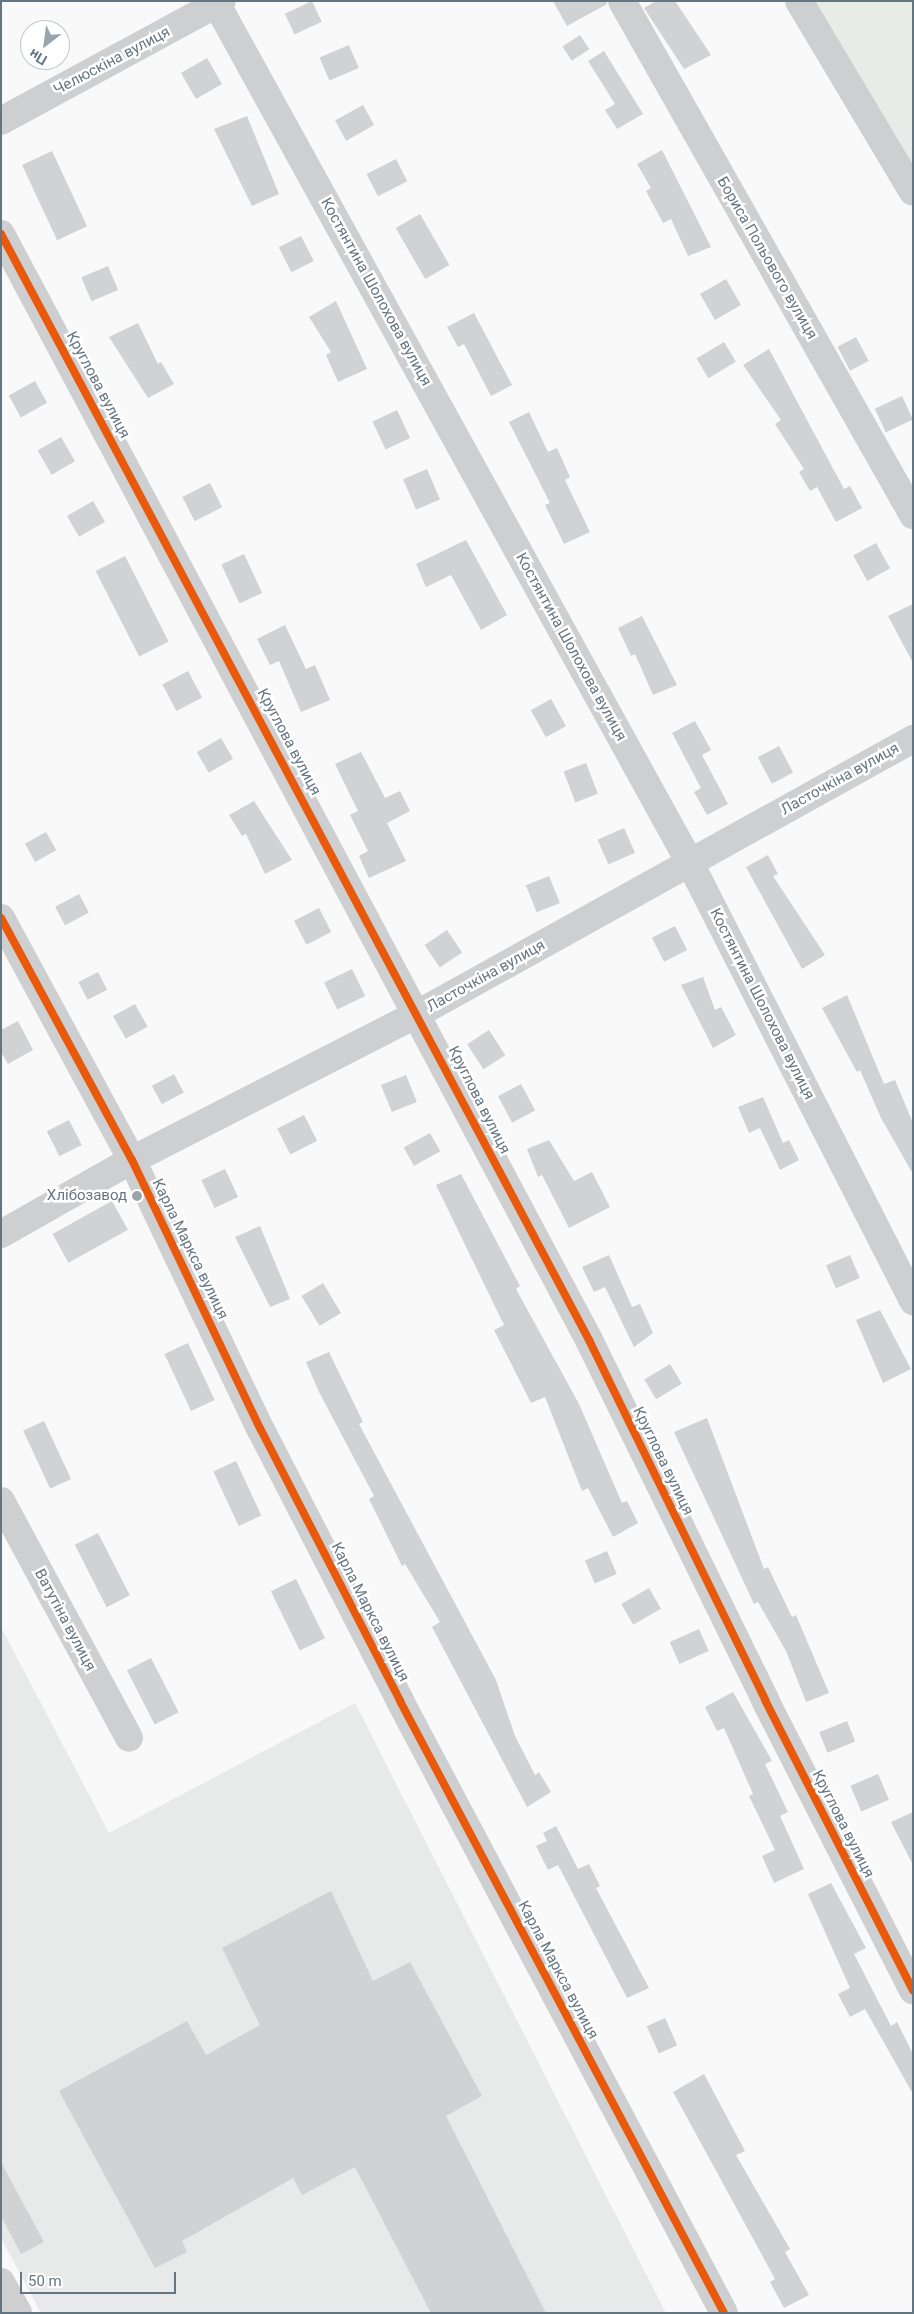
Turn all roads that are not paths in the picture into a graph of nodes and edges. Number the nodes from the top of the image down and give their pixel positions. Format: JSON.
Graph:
{"nodes":[{"id":1,"x":622,"y":1,"type":"edge"},
{"id":2,"x":799,"y":1,"type":"edge"},
{"id":3,"x":218,"y":2,"type":"edge"},
{"id":4,"x":1,"y":121,"type":"edge"},
{"id":5,"x":913,"y":192,"type":"edge"},
{"id":6,"x":1,"y":234,"type":"edge"},
{"id":7,"x":913,"y":515,"type":"edge"},
{"id":8,"x":913,"y":739,"type":"edge"},
{"id":9,"x":690,"y":863,"type":"junction"},
{"id":10,"x":1,"y":918,"type":"edge"},
{"id":11,"x":419,"y":1013,"type":"junction"},
{"id":12,"x":132,"y":1160,"type":"junction"},
{"id":13,"x":1,"y":1234,"type":"edge"},
{"id":14,"x":913,"y":1301,"type":"edge"},
{"id":15,"x":1,"y":1501,"type":"edge"},
{"id":16,"x":129,"y":1738,"type":"dead end"},
{"id":17,"x":913,"y":1990,"type":"edge"},
{"id":18,"x":1,"y":2282,"type":"edge"},
{"id":19,"x":18,"y":2313,"type":"edge"},
{"id":20,"x":724,"y":2313,"type":"edge"}],
"edges":[{"from":1,"to":7,"type":"street","name":"Бориса Польового вулиця"},
{"from":2,"to":5,"type":"street"},
{"from":3,"to":4,"type":"street","name":"Челюскіна вулиця"},
{"from":3,"to":9,"type":"street","name":"Костянтина Шолохова вулиця"},
{"from":6,"to":11,"type":"street","name":"Круглова вулиця"},
{"from":8,"to":9,"type":"street","name":"Ласточкіна вулиця"},
{"from":9,"to":11,"type":"street","name":"Ласточкіна вулиця"},
{"from":9,"to":14,"type":"street","name":"Костянтина Шолохова вулиця"},
{"from":10,"to":12,"type":"street","name":"Карла Маркса вулиця"},
{"from":11,"to":12,"type":"street","name":"Ласточкіна вулиця"},
{"from":11,"to":17,"type":"street","name":"Круглова вулиця"},
{"from":12,"to":13,"type":"street","name":"Ласточкіна вулиця"},
{"from":12,"to":20,"type":"street","name":"Карла Маркса вулиця"},
{"from":15,"to":16,"type":"street","name":"Ватутіна вулиця"},
{"from":18,"to":19,"type":"street"}]}
